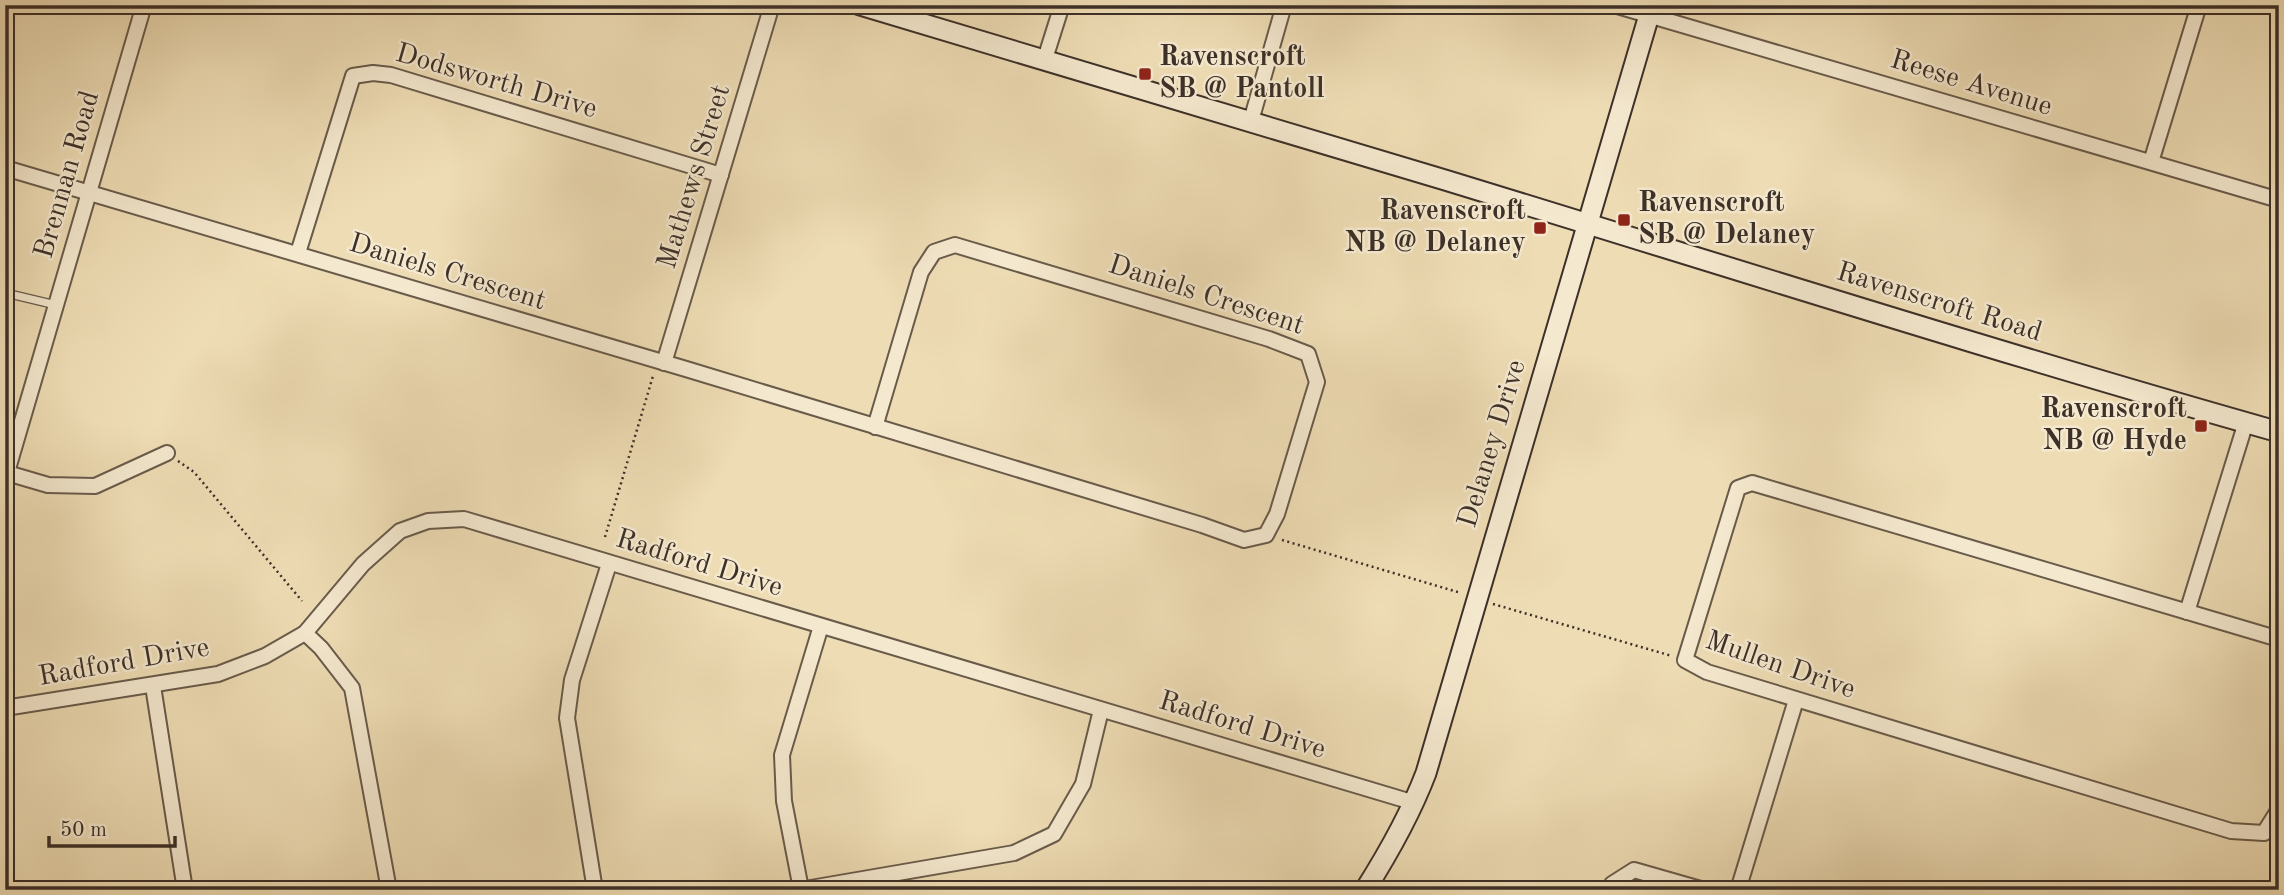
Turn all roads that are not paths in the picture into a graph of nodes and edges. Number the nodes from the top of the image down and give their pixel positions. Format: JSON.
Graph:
{"nodes":[{"id":1,"x":144,"y":5,"type":"edge"},
{"id":2,"x":772,"y":5,"type":"edge"},
{"id":3,"x":860,"y":5,"type":"edge"},
{"id":4,"x":1062,"y":5,"type":"edge"},
{"id":5,"x":1284,"y":5,"type":"edge"},
{"id":6,"x":1614,"y":5,"type":"edge"},
{"id":7,"x":2199,"y":5,"type":"edge"},
{"id":8,"x":1651,"y":10,"type":"edge"},
{"id":9,"x":1044,"y":62,"type":"junction"},
{"id":10,"x":1251,"y":121,"type":"junction"},
{"id":11,"x":2151,"y":162,"type":"junction"},
{"id":12,"x":5,"y":168,"type":"edge"},
{"id":13,"x":722,"y":174,"type":"junction"},
{"id":14,"x":89,"y":194,"type":"junction"},
{"id":15,"x":2279,"y":200,"type":"edge"},
{"id":16,"x":1588,"y":223,"type":"junction"},
{"id":17,"x":298,"y":253,"type":"junction"},
{"id":18,"x":5,"y":299,"type":"edge"},
{"id":19,"x":55,"y":305,"type":"junction"},
{"id":20,"x":664,"y":363,"type":"junction"},
{"id":21,"x":2246,"y":422,"type":"junction"},
{"id":22,"x":875,"y":427,"type":"junction"},
{"id":23,"x":2279,"y":432,"type":"edge"},
{"id":24,"x":167,"y":453,"type":"road end"},
{"id":25,"x":6,"y":476,"type":"edge"},
{"id":26,"x":610,"y":564,"type":"junction"},
{"id":27,"x":2187,"y":612,"type":"junction"},
{"id":28,"x":821,"y":626,"type":"junction"},
{"id":29,"x":304,"y":633,"type":"junction"},
{"id":30,"x":2279,"y":639,"type":"edge"},
{"id":31,"x":153,"y":685,"type":"junction"},
{"id":32,"x":1796,"y":700,"type":"junction"},
{"id":33,"x":5,"y":708,"type":"edge"},
{"id":34,"x":1101,"y":710,"type":"junction"},
{"id":35,"x":1415,"y":803,"type":"junction"},
{"id":36,"x":2279,"y":809,"type":"edge"},
{"id":37,"x":185,"y":890,"type":"edge"},
{"id":38,"x":389,"y":890,"type":"edge"},
{"id":39,"x":594,"y":890,"type":"edge"},
{"id":40,"x":800,"y":890,"type":"edge"},
{"id":41,"x":1365,"y":890,"type":"edge"},
{"id":42,"x":1609,"y":890,"type":"edge"},
{"id":43,"x":1704,"y":890,"type":"edge"},
{"id":44,"x":1738,"y":890,"type":"edge"}],
"edges":[{"from":1,"to":14,"type":"street","name":"Brennan Road"},
{"from":2,"to":13,"type":"street","name":"Mathews Street"},
{"from":3,"to":9,"type":"street","name":"Ravenscroft Road"},
{"from":4,"to":9,"type":"street"},
{"from":5,"to":10,"type":"street"},
{"from":6,"to":8,"type":"street","name":"Reese Avenue"},
{"from":7,"to":11,"type":"street"},
{"from":8,"to":11,"type":"street","name":"Reese Avenue"},
{"from":8,"to":16,"type":"street","name":"Delaney Drive"},
{"from":9,"to":10,"type":"street","name":"Ravenscroft Road"},
{"from":10,"to":16,"type":"street","name":"Ravenscroft Road"},
{"from":11,"to":15,"type":"street","name":"Reese Avenue"},
{"from":12,"to":14,"type":"street","name":"Daniels Crescent"},
{"from":13,"to":17,"type":"street","name":"Dodsworth Drive"},
{"from":13,"to":20,"type":"street","name":"Mathews Street"},
{"from":14,"to":17,"type":"street","name":"Daniels Crescent"},
{"from":14,"to":19,"type":"street","name":"Brennan Road"},
{"from":16,"to":21,"type":"street","name":"Ravenscroft Road"},
{"from":16,"to":35,"type":"street","name":"Delaney Drive"},
{"from":17,"to":20,"type":"street","name":"Daniels Crescent"},
{"from":18,"to":19,"type":"lane"},
{"from":19,"to":25,"type":"street","name":"Brennan Road"},
{"from":20,"to":22,"type":"street","name":"Daniels Crescent"},
{"from":21,"to":23,"type":"street","name":"Ravenscroft Road"},
{"from":21,"to":27,"type":"street"},
{"from":22,"to":22,"type":"street","name":"Daniels Crescent"},
{"from":24,"to":25,"type":"street"},
{"from":26,"to":28,"type":"street","name":"Radford Drive"},
{"from":26,"to":29,"type":"street","name":"Radford Drive"},
{"from":26,"to":39,"type":"street"},
{"from":27,"to":30,"type":"street","name":"Mullen Drive"},
{"from":27,"to":32,"type":"street","name":"Mullen Drive"},
{"from":28,"to":34,"type":"street","name":"Radford Drive"},
{"from":28,"to":40,"type":"street"},
{"from":29,"to":31,"type":"street","name":"Radford Drive"},
{"from":29,"to":38,"type":"street"},
{"from":31,"to":33,"type":"street","name":"Radford Drive"},
{"from":31,"to":37,"type":"street"},
{"from":32,"to":36,"type":"street","name":"Mullen Drive"},
{"from":32,"to":44,"type":"street"},
{"from":34,"to":35,"type":"street","name":"Radford Drive"},
{"from":34,"to":40,"type":"street"},
{"from":35,"to":41,"type":"street","name":"Delaney Drive"},
{"from":42,"to":43,"type":"street"}]}
